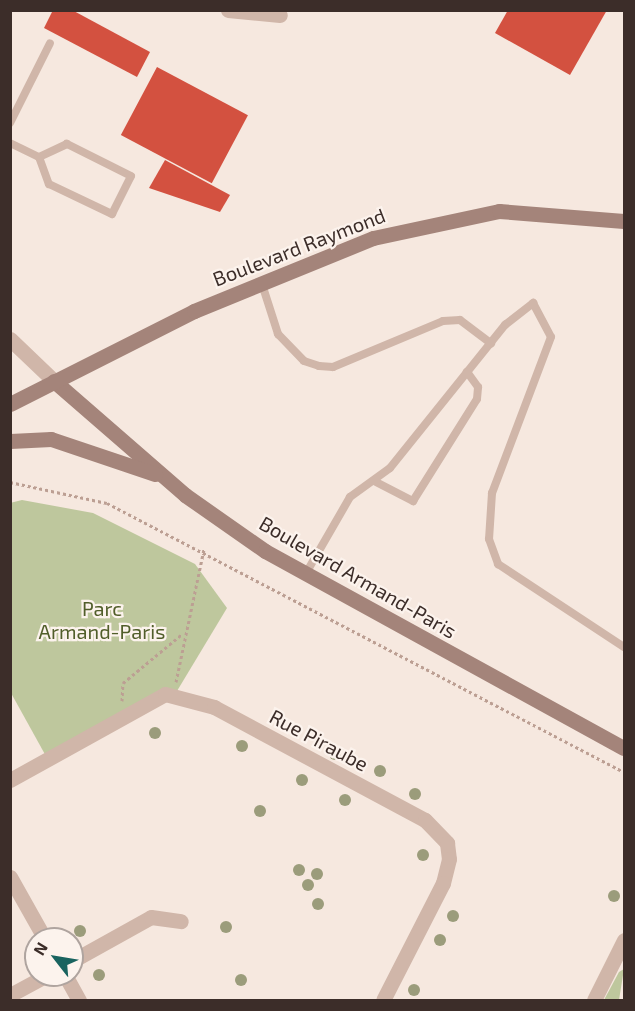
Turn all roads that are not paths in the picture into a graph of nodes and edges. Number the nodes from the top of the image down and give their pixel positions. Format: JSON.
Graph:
{"nodes":[{"id":1,"x":228,"y":10,"type":"edge"},
{"id":2,"x":280,"y":15,"type":"dead end"},
{"id":3,"x":50,"y":43,"type":"dead end"},
{"id":4,"x":10,"y":123,"type":"edge"},
{"id":5,"x":10,"y":143,"type":"edge"},
{"id":6,"x":39,"y":157,"type":"junction"},
{"id":7,"x":624,"y":221,"type":"edge"},
{"id":8,"x":261,"y":280,"type":"junction"},
{"id":9,"x":10,"y":339,"type":"edge"},
{"id":10,"x":491,"y":343,"type":"junction"},
{"id":11,"x":467,"y":372,"type":"junction"},
{"id":12,"x":54,"y":381,"type":"junction"},
{"id":13,"x":10,"y":404,"type":"edge"},
{"id":14,"x":10,"y":441,"type":"edge"},
{"id":15,"x":163,"y":477,"type":"junction"},
{"id":16,"x":375,"y":482,"type":"junction"},
{"id":17,"x":305,"y":575,"type":"junction"},
{"id":18,"x":624,"y":647,"type":"edge"},
{"id":19,"x":624,"y":748,"type":"edge"},
{"id":20,"x":10,"y":780,"type":"edge"},
{"id":21,"x":10,"y":877,"type":"edge"},
{"id":22,"x":181,"y":921,"type":"dead end"},
{"id":23,"x":38,"y":927,"type":"edge"},
{"id":24,"x":624,"y":940,"type":"edge"},
{"id":25,"x":84,"y":954,"type":"edge"},
{"id":26,"x":25,"y":987,"type":"edge"},
{"id":27,"x":10,"y":995,"type":"edge"},
{"id":28,"x":383,"y":1000,"type":"edge"},
{"id":29,"x":594,"y":1000,"type":"edge"}],
"edges":[{"from":1,"to":2,"type":"street"},
{"from":3,"to":4,"type":"lane"},
{"from":5,"to":6,"type":"lane"},
{"from":6,"to":6,"type":"lane"},
{"from":7,"to":8,"type":"street","name":"Boulevard Raymond"},
{"from":8,"to":10,"type":"lane"},
{"from":8,"to":12,"type":"street","name":"Boulevard Raymond"},
{"from":9,"to":12,"type":"street","name":"Boulevard Armand-Paris"},
{"from":10,"to":11,"type":"lane"},
{"from":10,"to":18,"type":"lane"},
{"from":11,"to":16,"type":"lane"},
{"from":11,"to":16,"type":"lane"},
{"from":12,"to":13,"type":"street","name":"Boulevard Raymond"},
{"from":12,"to":15,"type":"street","name":"Boulevard Armand-Paris"},
{"from":14,"to":15,"type":"street"},
{"from":15,"to":17,"type":"street","name":"Boulevard Armand-Paris"},
{"from":16,"to":17,"type":"lane"},
{"from":17,"to":19,"type":"street","name":"Boulevard Armand-Paris"},
{"from":20,"to":28,"type":"street","name":"Rue Piraube"},
{"from":21,"to":23,"type":"street"},
{"from":22,"to":25,"type":"street"},
{"from":24,"to":29,"type":"street"},
{"from":26,"to":27,"type":"street"}]}
